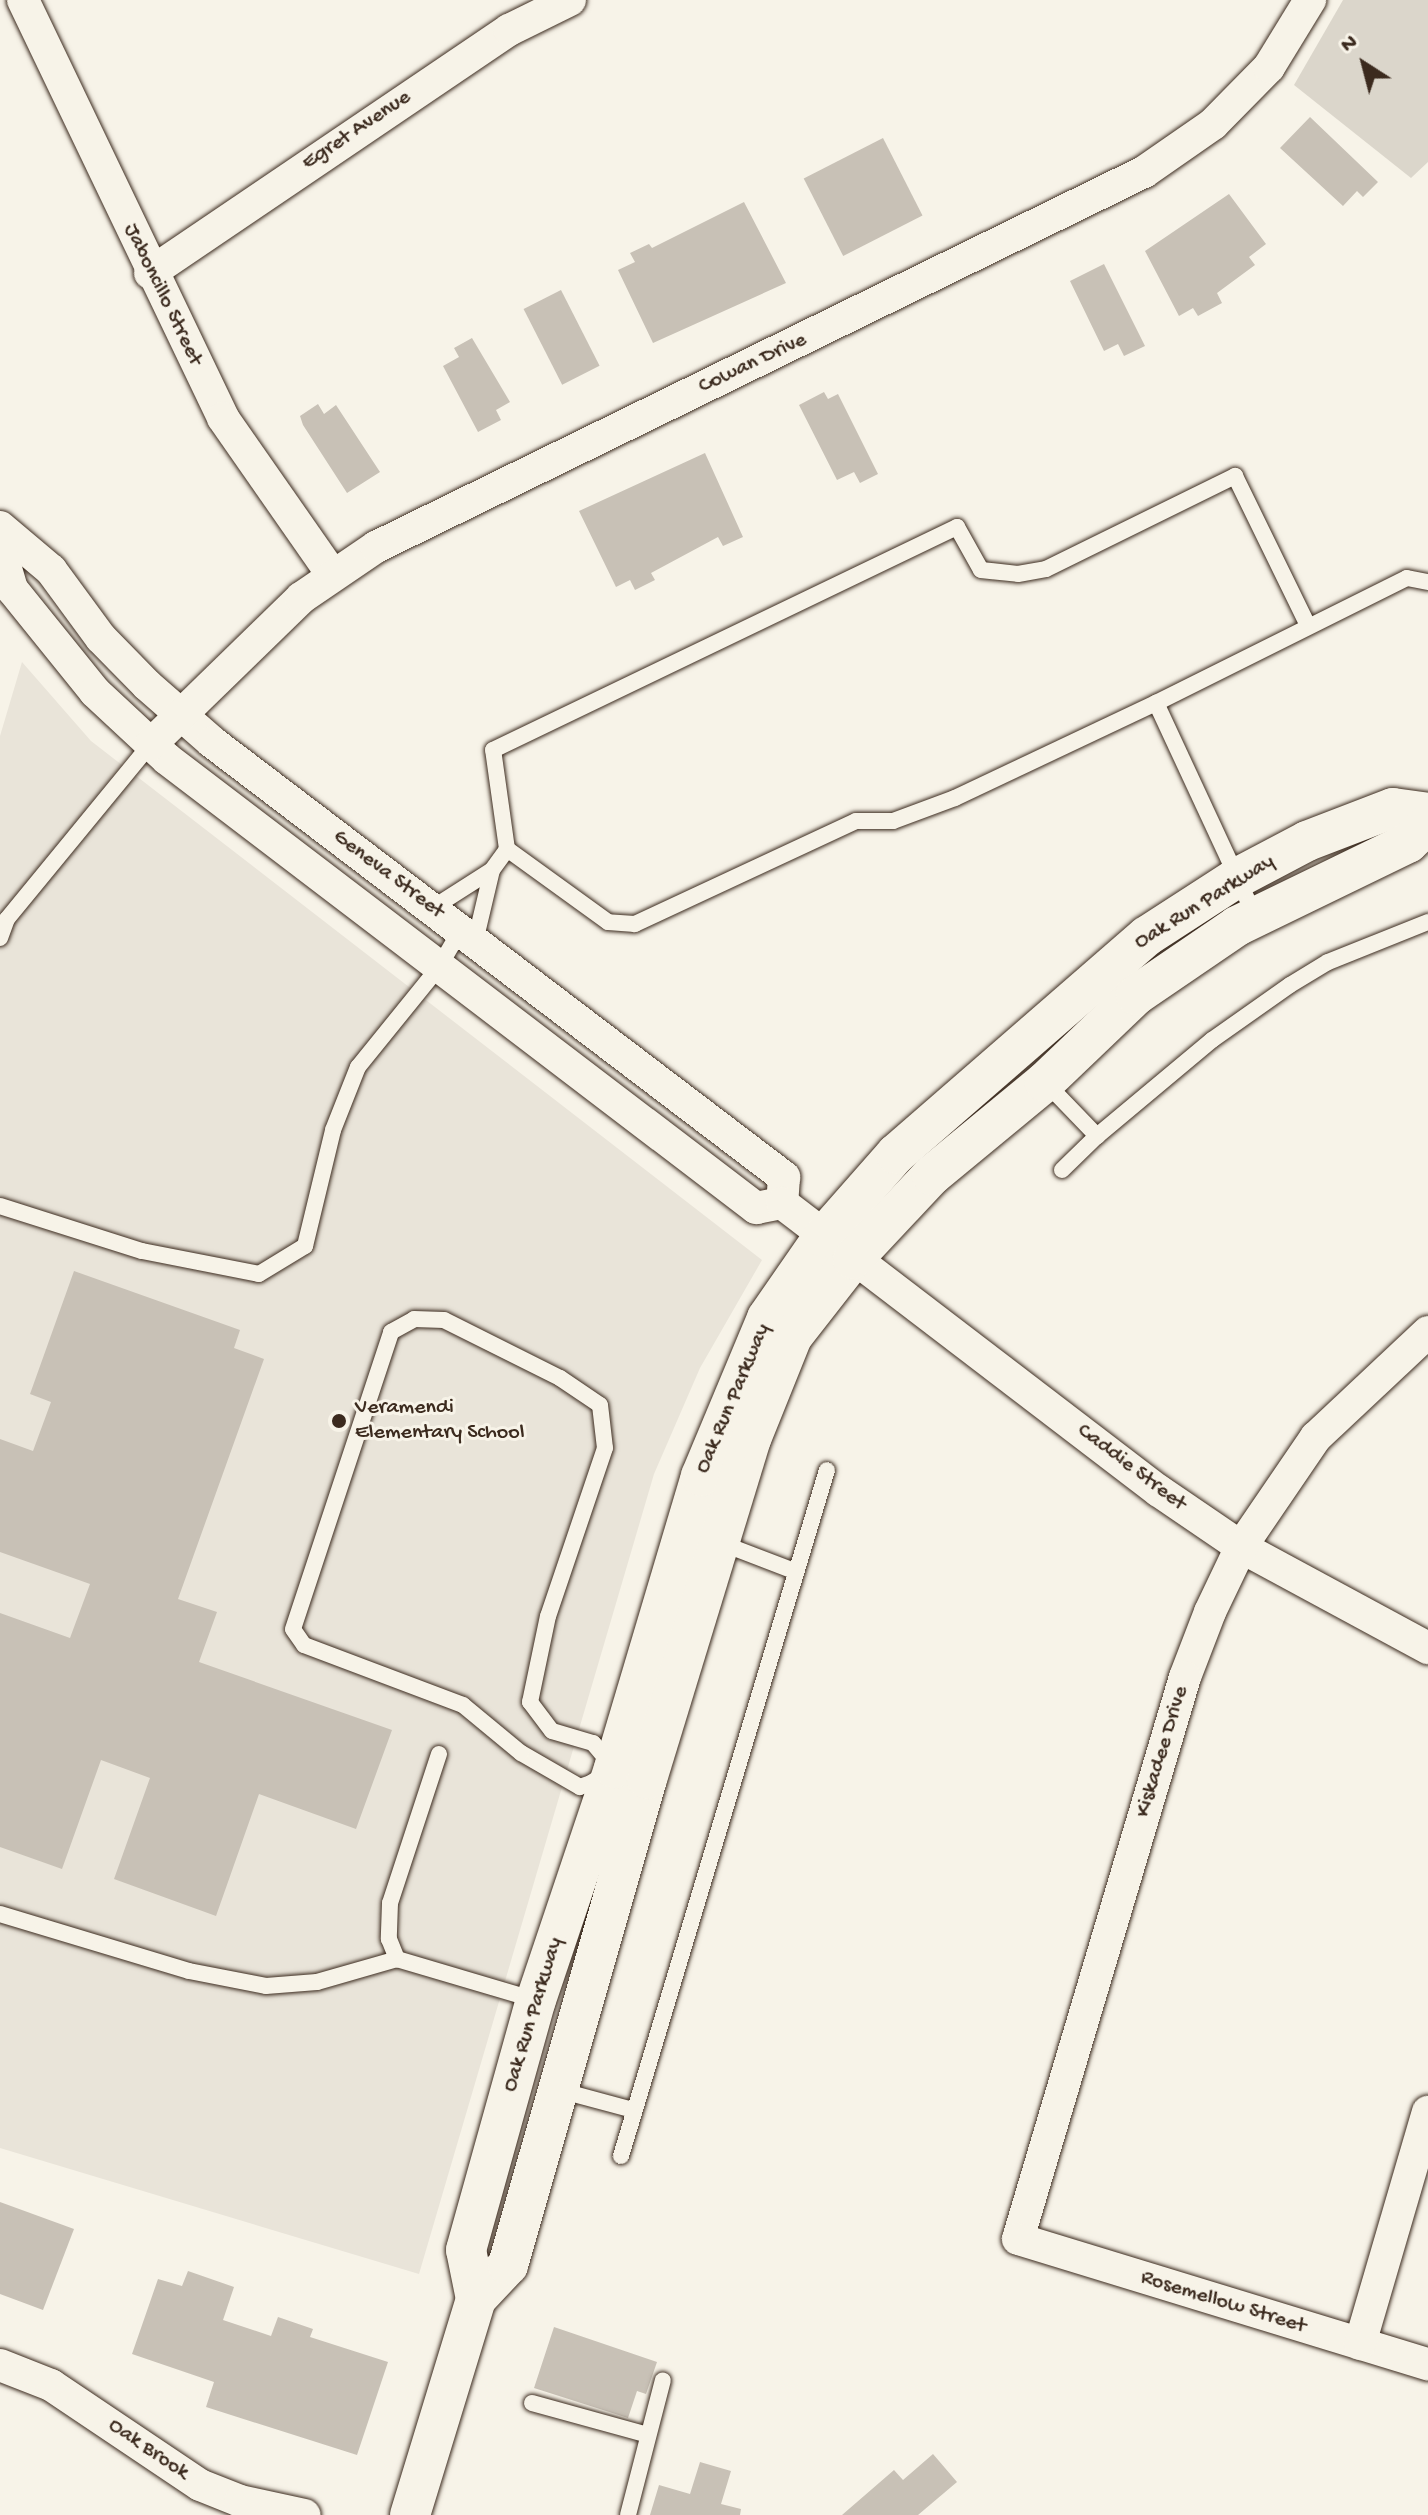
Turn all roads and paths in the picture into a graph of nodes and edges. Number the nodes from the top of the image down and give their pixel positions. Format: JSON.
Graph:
{"nodes":[{"id":1,"x":23,"y":0,"type":"edge"},
{"id":2,"x":570,"y":0,"type":"edge"},
{"id":3,"x":1310,"y":0,"type":"edge"},
{"id":4,"x":150,"y":273,"type":"junction"},
{"id":5,"x":0,"y":527,"type":"edge"},
{"id":6,"x":0,"y":548,"type":"edge"},
{"id":7,"x":331,"y":573,"type":"junction"},
{"id":8,"x":1428,"y":582,"type":"edge"},
{"id":9,"x":1308,"y":626,"type":"junction"},
{"id":10,"x":1156,"y":703,"type":"junction"},
{"id":11,"x":181,"y":715,"type":"junction"},
{"id":12,"x":150,"y":745,"type":"junction"},
{"id":13,"x":1428,"y":813,"type":"edge"},
{"id":14,"x":1428,"y":824,"type":"edge"},
{"id":15,"x":507,"y":849,"type":"junction"},
{"id":16,"x":492,"y":870,"type":"junction"},
{"id":17,"x":1235,"y":879,"type":"junction"},
{"id":18,"x":431,"y":909,"type":"junction"},
{"id":19,"x":1255,"y":916,"type":"junction"},
{"id":20,"x":1428,"y":922,"type":"edge"},
{"id":21,"x":468,"y":936,"type":"junction"},
{"id":22,"x":0,"y":938,"type":"edge"},
{"id":23,"x":439,"y":967,"type":"junction"},
{"id":24,"x":1045,"y":1082,"type":"junction"},
{"id":25,"x":1097,"y":1136,"type":"junction"},
{"id":26,"x":1062,"y":1170,"type":"dead end"},
{"id":27,"x":782,"y":1203,"type":"junction"},
{"id":28,"x":0,"y":1206,"type":"edge"},
{"id":29,"x":838,"y":1248,"type":"junction"},
{"id":30,"x":1428,"y":1332,"type":"edge"},
{"id":31,"x":827,"y":1470,"type":"dead end"},
{"id":32,"x":721,"y":1543,"type":"junction"},
{"id":33,"x":1241,"y":1547,"type":"junction"},
{"id":34,"x":794,"y":1571,"type":"junction"},
{"id":35,"x":1428,"y":1648,"type":"edge"},
{"id":36,"x":439,"y":1754,"type":"dead end"},
{"id":37,"x":630,"y":1773,"type":"junction"},
{"id":38,"x":0,"y":1914,"type":"edge"},
{"id":39,"x":397,"y":1959,"type":"junction"},
{"id":40,"x":536,"y":2000,"type":"junction"},
{"id":41,"x":559,"y":2090,"type":"junction"},
{"id":42,"x":633,"y":2110,"type":"junction"},
{"id":43,"x":1428,"y":2112,"type":"edge"},
{"id":44,"x":621,"y":2156,"type":"dead end"},
{"id":45,"x":1018,"y":2239,"type":"joint"},
{"id":46,"x":476,"y":2299,"type":"junction"},
{"id":47,"x":1360,"y":2344,"type":"junction"},
{"id":48,"x":1428,"y":2364,"type":"edge"},
{"id":49,"x":0,"y":2365,"type":"edge"},
{"id":50,"x":663,"y":2380,"type":"dead end"},
{"id":51,"x":532,"y":2403,"type":"dead end"},
{"id":52,"x":648,"y":2435,"type":"junction"},
{"id":53,"x":305,"y":2515,"type":"edge"},
{"id":54,"x":410,"y":2515,"type":"edge"},
{"id":55,"x":628,"y":2515,"type":"edge"}],
"edges":[{"from":1,"to":4,"type":"street","name":"Jaboncillo Street"},
{"from":2,"to":4,"type":"street","name":"Egret Avenue"},
{"from":3,"to":7,"type":"street","name":"Cowan Drive"},
{"from":4,"to":7,"type":"street","name":"Jaboncillo Street"},
{"from":5,"to":11,"type":"street","name":"Geneva Street"},
{"from":6,"to":12,"type":"street","name":"Geneva Street"},
{"from":7,"to":11,"type":"street","name":"Cowan Drive"},
{"from":8,"to":9,"type":"lane"},
{"from":9,"to":10,"type":"lane"},
{"from":9,"to":15,"type":"lane"},
{"from":10,"to":15,"type":"lane"},
{"from":10,"to":17,"type":"lane"},
{"from":11,"to":12,"type":"street","name":"Cowan Drive"},
{"from":11,"to":18,"type":"street","name":"Geneva Street"},
{"from":12,"to":22,"type":"lane"},
{"from":12,"to":23,"type":"street","name":"Geneva Street"},
{"from":13,"to":17,"type":"street","name":"Oak Run Parkway"},
{"from":14,"to":19,"type":"street","name":"Oak Run Parkway"},
{"from":15,"to":16,"type":"lane"},
{"from":16,"to":18,"type":"lane"},
{"from":16,"to":21,"type":"lane"},
{"from":17,"to":19,"type":"lane"},
{"from":17,"to":29,"type":"street","name":"Oak Run Parkway"},
{"from":18,"to":21,"type":"street","name":"Geneva Street"},
{"from":19,"to":24,"type":"street","name":"Oak Run Parkway"},
{"from":20,"to":25,"type":"lane"},
{"from":21,"to":23,"type":"lane"},
{"from":21,"to":27,"type":"street","name":"Geneva Street"},
{"from":23,"to":27,"type":"street","name":"Geneva Street"},
{"from":23,"to":28,"type":"lane"},
{"from":24,"to":25,"type":"lane"},
{"from":24,"to":29,"type":"street","name":"Oak Run Parkway"},
{"from":25,"to":26,"type":"lane"},
{"from":27,"to":29,"type":"street"},
{"from":29,"to":32,"type":"street","name":"Oak Run Parkway"},
{"from":29,"to":33,"type":"street","name":"Caddie Street"},
{"from":29,"to":37,"type":"street","name":"Oak Run Parkway"},
{"from":30,"to":33,"type":"street","name":"Kiskadee Drive"},
{"from":31,"to":34,"type":"lane"},
{"from":32,"to":34,"type":"lane"},
{"from":32,"to":37,"type":"street","name":"Oak Run Parkway"},
{"from":33,"to":35,"type":"street","name":"Caddie Street"},
{"from":33,"to":45,"type":"street","name":"Kiskadee Drive"},
{"from":34,"to":42,"type":"lane"},
{"from":36,"to":39,"type":"lane"},
{"from":37,"to":37,"type":"lane"},
{"from":37,"to":40,"type":"street","name":"Oak Run Parkway"},
{"from":37,"to":41,"type":"street","name":"Oak Run Parkway"},
{"from":38,"to":39,"type":"lane"},
{"from":39,"to":40,"type":"lane"},
{"from":40,"to":46,"type":"street","name":"Oak Run Parkway"},
{"from":41,"to":42,"type":"lane"},
{"from":41,"to":46,"type":"street","name":"Oak Run Parkway"},
{"from":42,"to":44,"type":"lane"},
{"from":43,"to":47,"type":"street"},
{"from":45,"to":47,"type":"street","name":"Rosemellow Street"},
{"from":46,"to":54,"type":"street","name":"Oak Run Parkway"},
{"from":47,"to":48,"type":"street","name":"Rosemellow Street"},
{"from":49,"to":53,"type":"street","name":"Oak Brook"},
{"from":50,"to":52,"type":"lane"},
{"from":51,"to":52,"type":"lane"},
{"from":52,"to":55,"type":"lane"}]}
